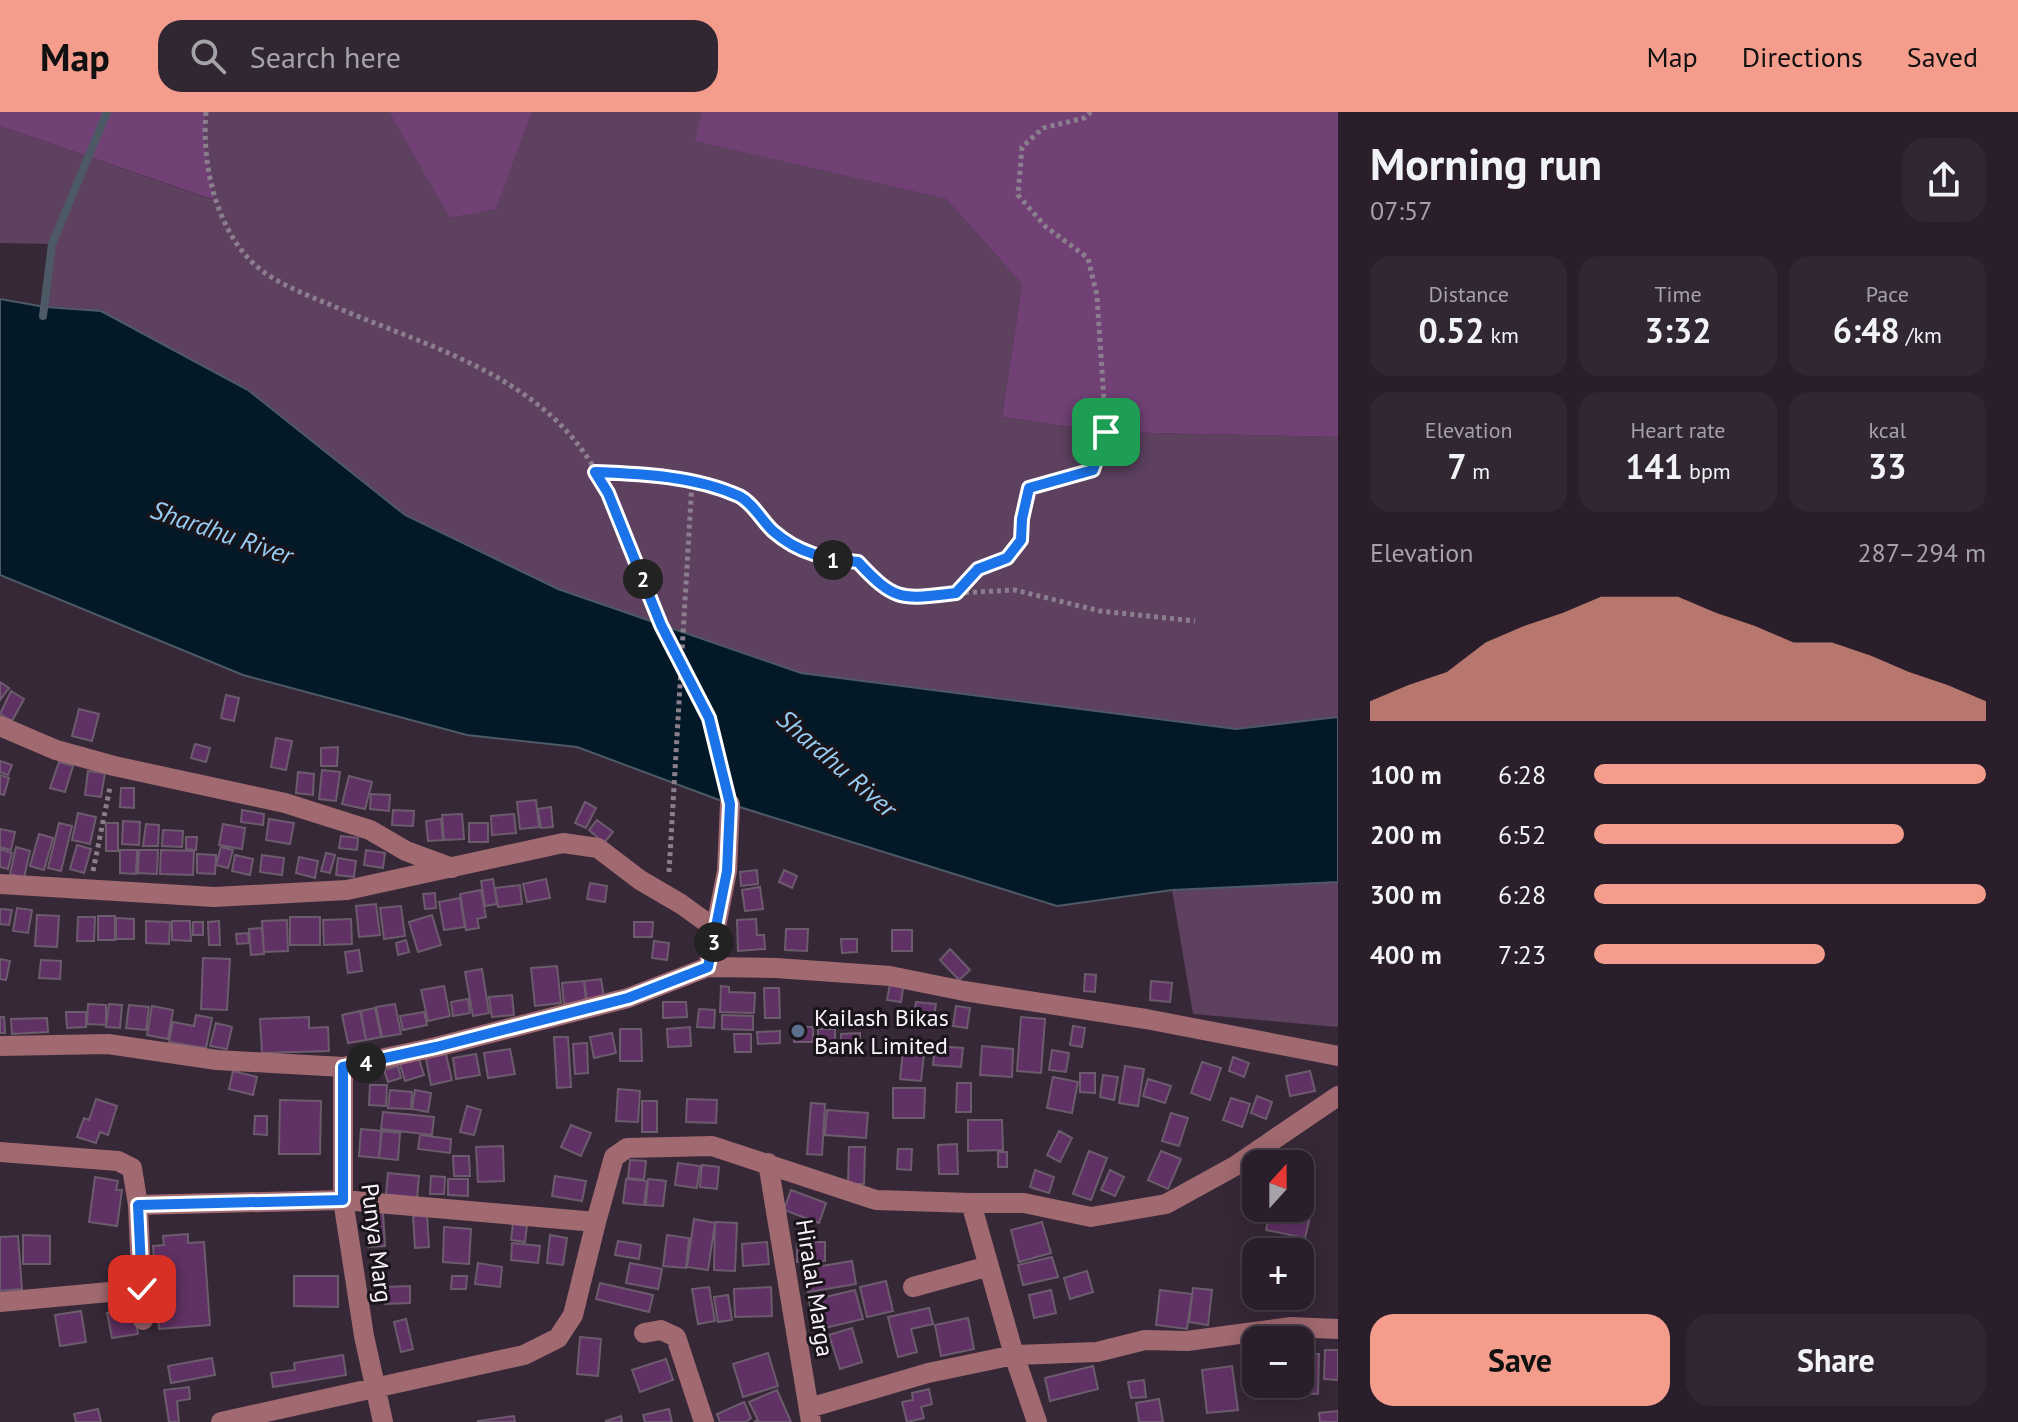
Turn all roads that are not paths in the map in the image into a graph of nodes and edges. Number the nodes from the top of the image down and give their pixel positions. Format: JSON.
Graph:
{"nodes":[{"id":1,"x":0,"y":726,"type":"edge"},
{"id":2,"x":730,"y":804,"type":"road end"},
{"id":3,"x":453,"y":868,"type":"junction"},
{"id":4,"x":0,"y":884,"type":"edge"},
{"id":5,"x":717,"y":930,"type":"junction"},
{"id":6,"x":708,"y":967,"type":"junction"},
{"id":7,"x":0,"y":1046,"type":"edge"},
{"id":8,"x":1338,"y":1056,"type":"edge"},
{"id":9,"x":343,"y":1067,"type":"junction"},
{"id":10,"x":1338,"y":1096,"type":"edge"},
{"id":11,"x":0,"y":1152,"type":"edge"},
{"id":12,"x":768,"y":1163,"type":"junction"},
{"id":13,"x":343,"y":1200,"type":"junction"},
{"id":14,"x":971,"y":1203,"type":"junction"},
{"id":15,"x":138,"y":1205,"type":"junction"},
{"id":16,"x":596,"y":1222,"type":"junction"},
{"id":17,"x":989,"y":1266,"type":"junction"},
{"id":18,"x":913,"y":1287,"type":"dead end"},
{"id":19,"x":142,"y":1289,"type":"junction"},
{"id":20,"x":0,"y":1302,"type":"edge"},
{"id":21,"x":143,"y":1320,"type":"dead end"},
{"id":22,"x":1338,"y":1329,"type":"edge"},
{"id":23,"x":644,"y":1333,"type":"dead end"},
{"id":24,"x":1014,"y":1355,"type":"junction"},
{"id":25,"x":377,"y":1387,"type":"junction"},
{"id":26,"x":810,"y":1415,"type":"edge"},
{"id":27,"x":221,"y":1422,"type":"edge"},
{"id":28,"x":383,"y":1422,"type":"edge"},
{"id":29,"x":704,"y":1422,"type":"edge"},
{"id":30,"x":1037,"y":1422,"type":"edge"}],
"edges":[{"from":1,"to":3,"type":"street"},
{"from":2,"to":5,"type":"street"},
{"from":3,"to":4,"type":"street"},
{"from":3,"to":5,"type":"street"},
{"from":5,"to":6,"type":"street"},
{"from":6,"to":8,"type":"street"},
{"from":6,"to":9,"type":"street"},
{"from":7,"to":9,"type":"street"},
{"from":9,"to":13,"type":"street","name":"Punya Marg"},
{"from":10,"to":14,"type":"street"},
{"from":11,"to":15,"type":"street"},
{"from":12,"to":14,"type":"street"},
{"from":12,"to":16,"type":"street"},
{"from":12,"to":26,"type":"street","name":"Hiralal Marga"},
{"from":13,"to":15,"type":"street"},
{"from":13,"to":16,"type":"street"},
{"from":13,"to":25,"type":"street","name":"Punya Marg"},
{"from":14,"to":17,"type":"street"},
{"from":15,"to":19,"type":"street"},
{"from":16,"to":25,"type":"street"},
{"from":17,"to":18,"type":"street"},
{"from":17,"to":24,"type":"street"},
{"from":19,"to":20,"type":"street"},
{"from":19,"to":21,"type":"street"},
{"from":22,"to":24,"type":"street"},
{"from":23,"to":29,"type":"street"},
{"from":24,"to":26,"type":"street"},
{"from":24,"to":30,"type":"street"},
{"from":25,"to":27,"type":"street"},
{"from":25,"to":28,"type":"street","name":"Punya Marg"}]}
